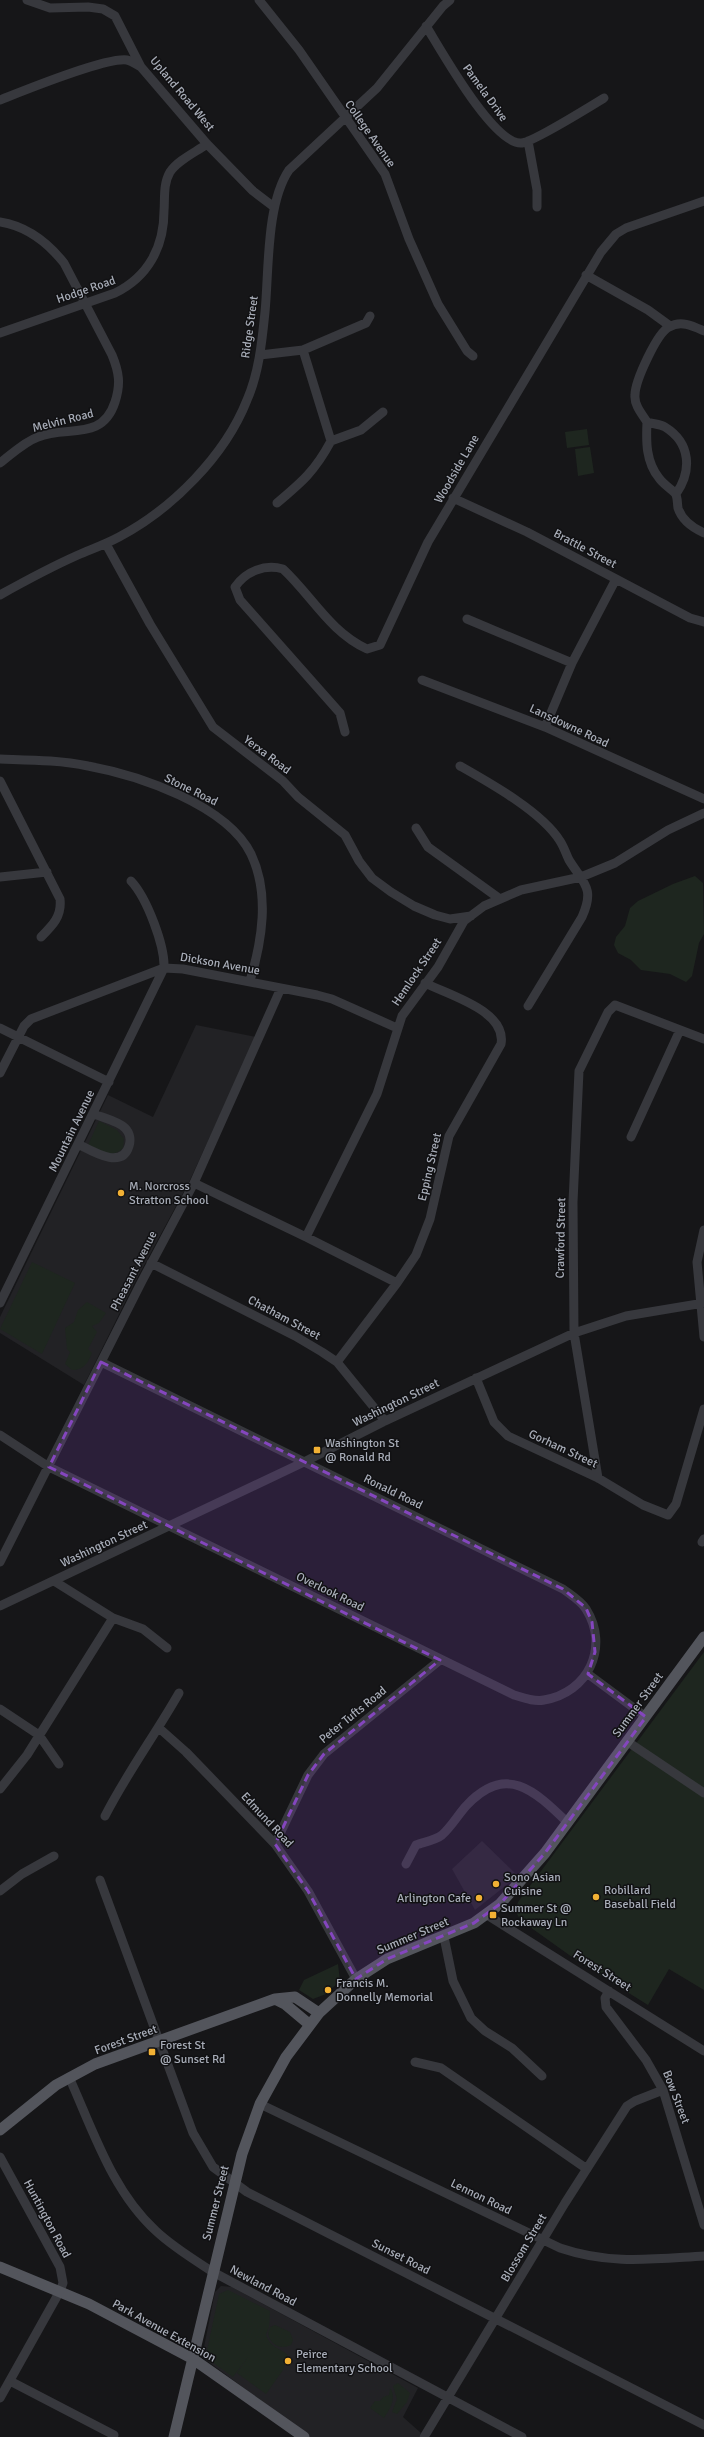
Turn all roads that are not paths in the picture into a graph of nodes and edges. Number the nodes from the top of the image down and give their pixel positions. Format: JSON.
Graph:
{"nodes":[{"id":1,"x":26,"y":0,"type":"edge"},
{"id":2,"x":259,"y":0,"type":"edge"},
{"id":3,"x":450,"y":0,"type":"edge"},
{"id":4,"x":426,"y":26,"type":"junction"},
{"id":5,"x":141,"y":67,"type":"junction"},
{"id":6,"x":604,"y":98,"type":"dead end"},
{"id":7,"x":0,"y":100,"type":"edge"},
{"id":8,"x":345,"y":119,"type":"junction"},
{"id":9,"x":528,"y":141,"type":"junction"},
{"id":10,"x":207,"y":144,"type":"junction"},
{"id":11,"x":704,"y":201,"type":"edge"},
{"id":12,"x":274,"y":207,"type":"junction"},
{"id":13,"x":537,"y":207,"type":"dead end"},
{"id":14,"x":0,"y":222,"type":"edge"},
{"id":15,"x":586,"y":275,"type":"junction"},
{"id":16,"x":83,"y":304,"type":"junction"},
{"id":17,"x":370,"y":316,"type":"dead end"},
{"id":18,"x":670,"y":326,"type":"junction"},
{"id":19,"x":704,"y":331,"type":"edge"},
{"id":20,"x":0,"y":332,"type":"edge"},
{"id":21,"x":303,"y":350,"type":"junction"},
{"id":22,"x":260,"y":355,"type":"junction"},
{"id":23,"x":473,"y":356,"type":"dead end"},
{"id":24,"x":383,"y":412,"type":"dead end"},
{"id":25,"x":647,"y":422,"type":"junction"},
{"id":26,"x":331,"y":441,"type":"junction"},
{"id":27,"x":0,"y":463,"type":"edge"},
{"id":28,"x":676,"y":494,"type":"junction"},
{"id":29,"x":453,"y":498,"type":"junction"},
{"id":30,"x":277,"y":503,"type":"dead end"},
{"id":31,"x":704,"y":533,"type":"edge"},
{"id":32,"x":106,"y":544,"type":"junction"},
{"id":33,"x":616,"y":579,"type":"junction"},
{"id":34,"x":0,"y":595,"type":"edge"},
{"id":35,"x":467,"y":619,"type":"dead end"},
{"id":36,"x":704,"y":622,"type":"edge"},
{"id":37,"x":572,"y":663,"type":"junction"},
{"id":38,"x":422,"y":680,"type":"dead end"},
{"id":39,"x":545,"y":727,"type":"junction"},
{"id":40,"x":345,"y":732,"type":"dead end"},
{"id":41,"x":0,"y":759,"type":"edge"},
{"id":42,"x":460,"y":766,"type":"dead end"},
{"id":43,"x":0,"y":781,"type":"edge"},
{"id":44,"x":704,"y":799,"type":"edge"},
{"id":45,"x":704,"y":813,"type":"edge"},
{"id":46,"x":416,"y":828,"type":"dead end"},
{"id":47,"x":47,"y":872,"type":"junction"},
{"id":48,"x":581,"y":877,"type":"junction"},
{"id":49,"x":0,"y":878,"type":"edge"},
{"id":50,"x":131,"y":881,"type":"dead end"},
{"id":51,"x":500,"y":899,"type":"junction"},
{"id":52,"x":471,"y":916,"type":"junction"},
{"id":53,"x":41,"y":937,"type":"dead end"},
{"id":54,"x":164,"y":968,"type":"junction"},
{"id":55,"x":250,"y":981,"type":"junction"},
{"id":56,"x":425,"y":983,"type":"junction"},
{"id":57,"x":281,"y":988,"type":"junction"},
{"id":58,"x":528,"y":1006,"type":"dead end"},
{"id":59,"x":0,"y":1028,"type":"edge"},
{"id":60,"x":397,"y":1028,"type":"junction"},
{"id":61,"x":680,"y":1030,"type":"junction"},
{"id":62,"x":19,"y":1037,"type":"junction"},
{"id":63,"x":704,"y":1040,"type":"edge"},
{"id":64,"x":0,"y":1073,"type":"edge"},
{"id":65,"x":109,"y":1082,"type":"junction"},
{"id":66,"x":94,"y":1114,"type":"junction"},
{"id":67,"x":632,"y":1137,"type":"dead end"},
{"id":68,"x":78,"y":1144,"type":"junction"},
{"id":69,"x":194,"y":1183,"type":"junction"},
{"id":70,"x":704,"y":1230,"type":"edge"},
{"id":71,"x":306,"y":1237,"type":"junction"},
{"id":72,"x":151,"y":1263,"type":"junction"},
{"id":73,"x":397,"y":1284,"type":"junction"},
{"id":74,"x":0,"y":1303,"type":"edge"},
{"id":75,"x":702,"y":1304,"type":"edge"},
{"id":76,"x":574,"y":1333,"type":"junction"},
{"id":77,"x":704,"y":1336,"type":"edge"},
{"id":78,"x":102,"y":1362,"type":"junction"},
{"id":79,"x":337,"y":1362,"type":"junction"},
{"id":80,"x":476,"y":1378,"type":"junction"},
{"id":81,"x":704,"y":1409,"type":"edge"},
{"id":82,"x":385,"y":1421,"type":"junction"},
{"id":83,"x":0,"y":1435,"type":"edge"},
{"id":84,"x":304,"y":1462,"type":"junction"},
{"id":85,"x":49,"y":1467,"type":"junction"},
{"id":86,"x":598,"y":1478,"type":"junction"},
{"id":87,"x":170,"y":1526,"type":"junction"},
{"id":88,"x":0,"y":1562,"type":"edge"},
{"id":89,"x":54,"y":1580,"type":"junction"},
{"id":90,"x":0,"y":1606,"type":"edge"},
{"id":91,"x":113,"y":1618,"type":"junction"},
{"id":92,"x":704,"y":1637,"type":"edge"},
{"id":93,"x":167,"y":1648,"type":"dead end"},
{"id":94,"x":440,"y":1660,"type":"junction"},
{"id":95,"x":588,"y":1674,"type":"junction"},
{"id":96,"x":179,"y":1693,"type":"dead end"},
{"id":97,"x":0,"y":1709,"type":"edge"},
{"id":98,"x":646,"y":1716,"type":"junction"},
{"id":99,"x":159,"y":1728,"type":"junction"},
{"id":100,"x":40,"y":1735,"type":"junction"},
{"id":101,"x":628,"y":1742,"type":"junction"},
{"id":102,"x":59,"y":1764,"type":"dead end"},
{"id":103,"x":0,"y":1789,"type":"edge"},
{"id":104,"x":704,"y":1793,"type":"edge"},
{"id":105,"x":105,"y":1816,"type":"dead end"},
{"id":106,"x":568,"y":1822,"type":"junction"},
{"id":107,"x":275,"y":1844,"type":"junction"},
{"id":108,"x":54,"y":1856,"type":"dead end"},
{"id":109,"x":406,"y":1864,"type":"dead end"},
{"id":110,"x":100,"y":1880,"type":"dead end"},
{"id":111,"x":0,"y":1891,"type":"edge"},
{"id":112,"x":487,"y":1915,"type":"junction"},
{"id":113,"x":444,"y":1937,"type":"junction"},
{"id":114,"x":356,"y":1979,"type":"junction"},
{"id":115,"x":609,"y":1991,"type":"junction"},
{"id":116,"x":275,"y":1999,"type":"junction"},
{"id":117,"x":320,"y":2013,"type":"junction"},
{"id":118,"x":310,"y":2025,"type":"junction"},
{"id":119,"x":160,"y":2041,"type":"junction"},
{"id":120,"x":704,"y":2051,"type":"edge"},
{"id":121,"x":415,"y":2062,"type":"dead end"},
{"id":122,"x":542,"y":2076,"type":"dead end"},
{"id":123,"x":69,"y":2077,"type":"junction"},
{"id":124,"x":663,"y":2090,"type":"junction"},
{"id":125,"x":260,"y":2104,"type":"junction"},
{"id":126,"x":0,"y":2130,"type":"edge"},
{"id":127,"x":0,"y":2158,"type":"edge"},
{"id":128,"x":587,"y":2169,"type":"junction"},
{"id":129,"x":234,"y":2184,"type":"junction"},
{"id":130,"x":704,"y":2225,"type":"edge"},
{"id":131,"x":543,"y":2240,"type":"junction"},
{"id":132,"x":704,"y":2256,"type":"edge"},
{"id":133,"x":0,"y":2267,"type":"edge"},
{"id":134,"x":213,"y":2272,"type":"junction"},
{"id":135,"x":60,"y":2291,"type":"junction"},
{"id":136,"x":495,"y":2318,"type":"junction"},
{"id":137,"x":193,"y":2359,"type":"junction"},
{"id":138,"x":10,"y":2381,"type":"junction"},
{"id":139,"x":447,"y":2397,"type":"junction"},
{"id":140,"x":0,"y":2398,"type":"edge"},
{"id":141,"x":704,"y":2425,"type":"edge"},
{"id":142,"x":114,"y":2435,"type":"dead end"},
{"id":143,"x":302,"y":2436,"type":"edge"},
{"id":144,"x":174,"y":2437,"type":"edge"},
{"id":145,"x":424,"y":2437,"type":"edge"},
{"id":146,"x":522,"y":2437,"type":"edge"}],
"edges":[{"from":1,"to":5,"type":"street","name":"Upland Road West"},
{"from":2,"to":8,"type":"street","name":"College Avenue"},
{"from":3,"to":4,"type":"street","name":"Ridge Street"},
{"from":4,"to":8,"type":"street","name":"Ridge Street"},
{"from":4,"to":9,"type":"street","name":"Pamela Drive"},
{"from":5,"to":7,"type":"street"},
{"from":5,"to":10,"type":"street","name":"Upland Road West"},
{"from":6,"to":9,"type":"street"},
{"from":8,"to":12,"type":"street","name":"Ridge Street"},
{"from":8,"to":23,"type":"street","name":"College Avenue"},
{"from":9,"to":13,"type":"street"},
{"from":10,"to":12,"type":"street","name":"Upland Road West"},
{"from":10,"to":16,"type":"street","name":"Hodge Road"},
{"from":11,"to":15,"type":"street","name":"Woodside Lane"},
{"from":12,"to":22,"type":"street","name":"Ridge Street"},
{"from":14,"to":16,"type":"street","name":"Melvin Road"},
{"from":15,"to":18,"type":"street"},
{"from":15,"to":29,"type":"street","name":"Woodside Lane"},
{"from":16,"to":20,"type":"street","name":"Hodge Road"},
{"from":16,"to":27,"type":"street","name":"Melvin Road"},
{"from":17,"to":21,"type":"street"},
{"from":18,"to":19,"type":"street"},
{"from":18,"to":25,"type":"street"},
{"from":21,"to":22,"type":"street"},
{"from":21,"to":26,"type":"street"},
{"from":22,"to":32,"type":"street","name":"Ridge Street"},
{"from":24,"to":26,"type":"street"},
{"from":25,"to":28,"type":"street"},
{"from":25,"to":28,"type":"street"},
{"from":26,"to":30,"type":"street"},
{"from":28,"to":31,"type":"street"},
{"from":29,"to":33,"type":"street","name":"Brattle Street"},
{"from":29,"to":40,"type":"street","name":"Woodside Lane"},
{"from":32,"to":34,"type":"street","name":"Ridge Street"},
{"from":32,"to":52,"type":"street","name":"Yerxa Road"},
{"from":33,"to":36,"type":"street","name":"Brattle Street"},
{"from":33,"to":37,"type":"street"},
{"from":35,"to":37,"type":"street"},
{"from":37,"to":39,"type":"street"},
{"from":38,"to":39,"type":"street","name":"Lansdowne Road"},
{"from":39,"to":44,"type":"street","name":"Lansdowne Road"},
{"from":41,"to":55,"type":"street","name":"Stone Road"},
{"from":42,"to":48,"type":"street"},
{"from":43,"to":47,"type":"street"},
{"from":45,"to":48,"type":"street","name":"Hemlock Street"},
{"from":46,"to":51,"type":"street"},
{"from":47,"to":49,"type":"street"},
{"from":47,"to":53,"type":"street"},
{"from":48,"to":51,"type":"street","name":"Hemlock Street"},
{"from":48,"to":58,"type":"street"},
{"from":50,"to":54,"type":"street"},
{"from":51,"to":52,"type":"street","name":"Hemlock Street"},
{"from":52,"to":56,"type":"street","name":"Hemlock Street"},
{"from":54,"to":55,"type":"street","name":"Dickson Avenue"},
{"from":54,"to":62,"type":"street","name":"Dickson Avenue"},
{"from":54,"to":65,"type":"street","name":"Mountain Avenue"},
{"from":55,"to":57,"type":"street","name":"Dickson Avenue"},
{"from":56,"to":60,"type":"street","name":"Hemlock Street"},
{"from":56,"to":73,"type":"street","name":"Epping Street"},
{"from":57,"to":60,"type":"street","name":"Dickson Avenue"},
{"from":57,"to":69,"type":"street","name":"Pheasant Avenue"},
{"from":59,"to":62,"type":"street"},
{"from":60,"to":71,"type":"street","name":"Hemlock Street"},
{"from":61,"to":63,"type":"street"},
{"from":61,"to":67,"type":"street"},
{"from":61,"to":76,"type":"street","name":"Crawford Street"},
{"from":62,"to":64,"type":"street","name":"Dickson Avenue"},
{"from":62,"to":65,"type":"street"},
{"from":65,"to":66,"type":"street","name":"Mountain Avenue"},
{"from":66,"to":68,"type":"street","name":"Mountain Avenue"},
{"from":66,"to":68,"type":"street"},
{"from":68,"to":74,"type":"street","name":"Mountain Avenue"},
{"from":69,"to":71,"type":"street"},
{"from":69,"to":72,"type":"street","name":"Pheasant Avenue"},
{"from":70,"to":75,"type":"street"},
{"from":71,"to":73,"type":"street"},
{"from":72,"to":78,"type":"street","name":"Pheasant Avenue"},
{"from":72,"to":79,"type":"street","name":"Chatham Street"},
{"from":73,"to":79,"type":"street","name":"Epping Street"},
{"from":75,"to":76,"type":"street","name":"Washington Street"},
{"from":75,"to":77,"type":"street"},
{"from":76,"to":80,"type":"street","name":"Washington Street"},
{"from":76,"to":86,"type":"street","name":"Crawford Street"},
{"from":78,"to":84,"type":"street","name":"Ronald Road"},
{"from":78,"to":85,"type":"street","name":"Pheasant Avenue"},
{"from":79,"to":82,"type":"street","name":"Chatham Street"},
{"from":80,"to":82,"type":"street","name":"Washington Street"},
{"from":80,"to":86,"type":"street","name":"Gorham Street"},
{"from":81,"to":86,"type":"street","name":"Gorham Street"},
{"from":82,"to":84,"type":"street","name":"Washington Street"},
{"from":83,"to":85,"type":"street","name":"Overlook Road"},
{"from":84,"to":87,"type":"street","name":"Washington Street"},
{"from":84,"to":95,"type":"street","name":"Ronald Road"},
{"from":85,"to":87,"type":"street","name":"Overlook Road"},
{"from":85,"to":88,"type":"street","name":"Pheasant Avenue"},
{"from":87,"to":89,"type":"street","name":"Washington Street"},
{"from":87,"to":94,"type":"street","name":"Overlook Road"},
{"from":89,"to":90,"type":"street","name":"Washington Street"},
{"from":89,"to":91,"type":"street"},
{"from":91,"to":93,"type":"street"},
{"from":91,"to":100,"type":"street"},
{"from":92,"to":98,"type":"main road","name":"Summer Street"},
{"from":94,"to":95,"type":"street","name":"Overlook Road"},
{"from":94,"to":107,"type":"street","name":"Peter Tufts Road"},
{"from":95,"to":98,"type":"street"},
{"from":96,"to":99,"type":"street"},
{"from":97,"to":100,"type":"street"},
{"from":98,"to":101,"type":"main road","name":"Summer Street"},
{"from":99,"to":105,"type":"street"},
{"from":99,"to":107,"type":"street","name":"Edmund Road"},
{"from":100,"to":102,"type":"street"},
{"from":100,"to":103,"type":"street"},
{"from":101,"to":104,"type":"street"},
{"from":101,"to":106,"type":"main road","name":"Summer Street"},
{"from":106,"to":109,"type":"street"},
{"from":106,"to":112,"type":"main road","name":"Summer Street"},
{"from":107,"to":114,"type":"street","name":"Edmund Road"},
{"from":108,"to":111,"type":"street"},
{"from":110,"to":119,"type":"street","name":"Sunset Road"},
{"from":112,"to":113,"type":"main road","name":"Summer Street"},
{"from":112,"to":115,"type":"street","name":"Forest Street"},
{"from":113,"to":114,"type":"main road","name":"Summer Street"},
{"from":113,"to":122,"type":"street"},
{"from":114,"to":117,"type":"main road","name":"Summer Street"},
{"from":115,"to":120,"type":"street","name":"Forest Street"},
{"from":115,"to":124,"type":"street","name":"Bow Street"},
{"from":116,"to":117,"type":"main road","name":"Forest Street"},
{"from":116,"to":118,"type":"main road"},
{"from":116,"to":119,"type":"main road","name":"Forest Street"},
{"from":117,"to":118,"type":"main road","name":"Summer Street"},
{"from":118,"to":125,"type":"main road","name":"Summer Street"},
{"from":119,"to":123,"type":"main road","name":"Forest Street"},
{"from":119,"to":129,"type":"street","name":"Sunset Road"},
{"from":121,"to":128,"type":"street"},
{"from":123,"to":126,"type":"main road","name":"Forest Street"},
{"from":123,"to":134,"type":"street","name":"Newland Road"},
{"from":124,"to":128,"type":"street","name":"Blossom Street"},
{"from":124,"to":130,"type":"street","name":"Bow Street"},
{"from":125,"to":129,"type":"main road","name":"Summer Street"},
{"from":125,"to":131,"type":"street","name":"Lennon Road"},
{"from":127,"to":135,"type":"street","name":"Huntington Road"},
{"from":128,"to":131,"type":"street","name":"Blossom Street"},
{"from":129,"to":134,"type":"main road","name":"Summer Street"},
{"from":129,"to":136,"type":"street","name":"Sunset Road"},
{"from":131,"to":132,"type":"street","name":"Lennon Road"},
{"from":131,"to":136,"type":"street","name":"Blossom Street"},
{"from":133,"to":135,"type":"main road","name":"Park Avenue Extension"},
{"from":134,"to":137,"type":"main road","name":"Summer Street"},
{"from":134,"to":139,"type":"street","name":"Newland Road"},
{"from":135,"to":137,"type":"main road","name":"Park Avenue Extension"},
{"from":135,"to":138,"type":"street","name":"Huntington Road"},
{"from":136,"to":139,"type":"street","name":"Blossom Street"},
{"from":136,"to":141,"type":"street","name":"Sunset Road"},
{"from":137,"to":143,"type":"main road","name":"Park Avenue Extension"},
{"from":137,"to":144,"type":"main road","name":"Summer Street"},
{"from":138,"to":140,"type":"street","name":"Huntington Road"},
{"from":138,"to":142,"type":"street"},
{"from":139,"to":145,"type":"street","name":"Blossom Street"},
{"from":139,"to":146,"type":"street","name":"Newland Road"}]}
